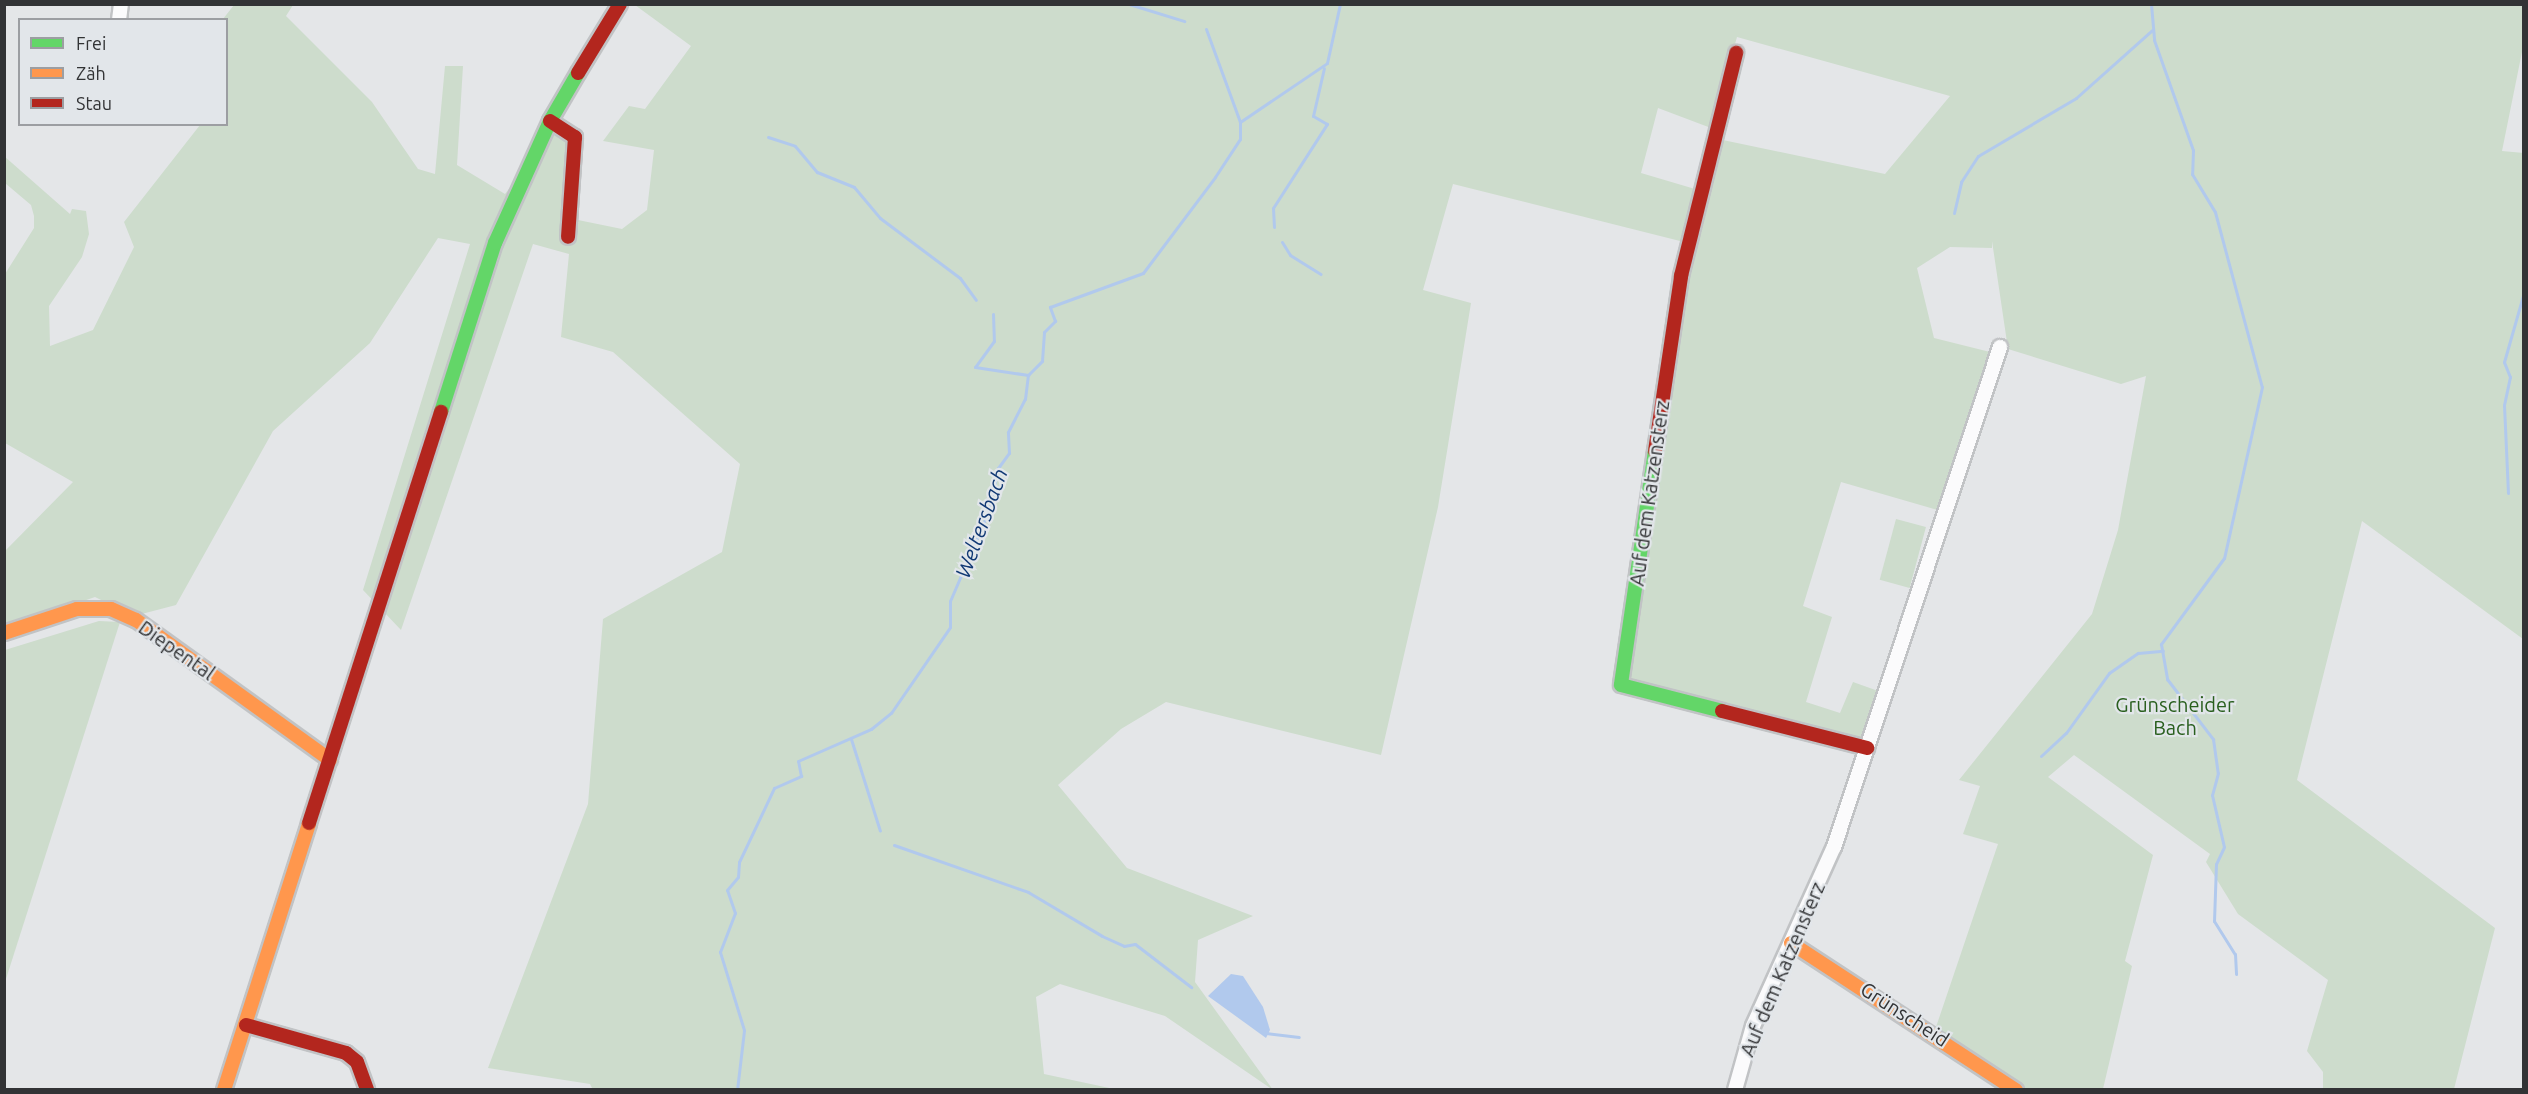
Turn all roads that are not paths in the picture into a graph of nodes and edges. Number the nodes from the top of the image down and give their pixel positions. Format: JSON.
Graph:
{"nodes":[{"id":1,"x":620,"y":4,"type":"edge"},
{"id":2,"x":1736,"y":53,"type":"dead end"},
{"id":3,"x":550,"y":121,"type":"junction"},
{"id":4,"x":568,"y":237,"type":"dead end"},
{"id":5,"x":2000,"y":347,"type":"dead end"},
{"id":6,"x":4,"y":633,"type":"edge"},
{"id":7,"x":1868,"y":748,"type":"junction"},
{"id":8,"x":330,"y":760,"type":"junction"},
{"id":9,"x":1791,"y":943,"type":"junction"},
{"id":10,"x":246,"y":1025,"type":"junction"},
{"id":11,"x":224,"y":1089,"type":"edge"},
{"id":12,"x":367,"y":1089,"type":"edge"},
{"id":13,"x":1735,"y":1089,"type":"edge"},
{"id":14,"x":2016,"y":1089,"type":"edge"}],
"edges":[{"from":1,"to":3,"type":"street"},
{"from":2,"to":7,"type":"street","name":"Auf dem Katzensterz"},
{"from":3,"to":4,"type":"street"},
{"from":3,"to":8,"type":"street"},
{"from":5,"to":7,"type":"street","name":"Auf dem Katzensterz"},
{"from":6,"to":8,"type":"street","name":"Diepental"},
{"from":7,"to":9,"type":"street","name":"Auf dem Katzensterz"},
{"from":8,"to":10,"type":"street"},
{"from":9,"to":13,"type":"street","name":"Auf dem Katzensterz"},
{"from":9,"to":14,"type":"street","name":"Grünscheid"},
{"from":10,"to":11,"type":"street"},
{"from":10,"to":12,"type":"street"}]}
